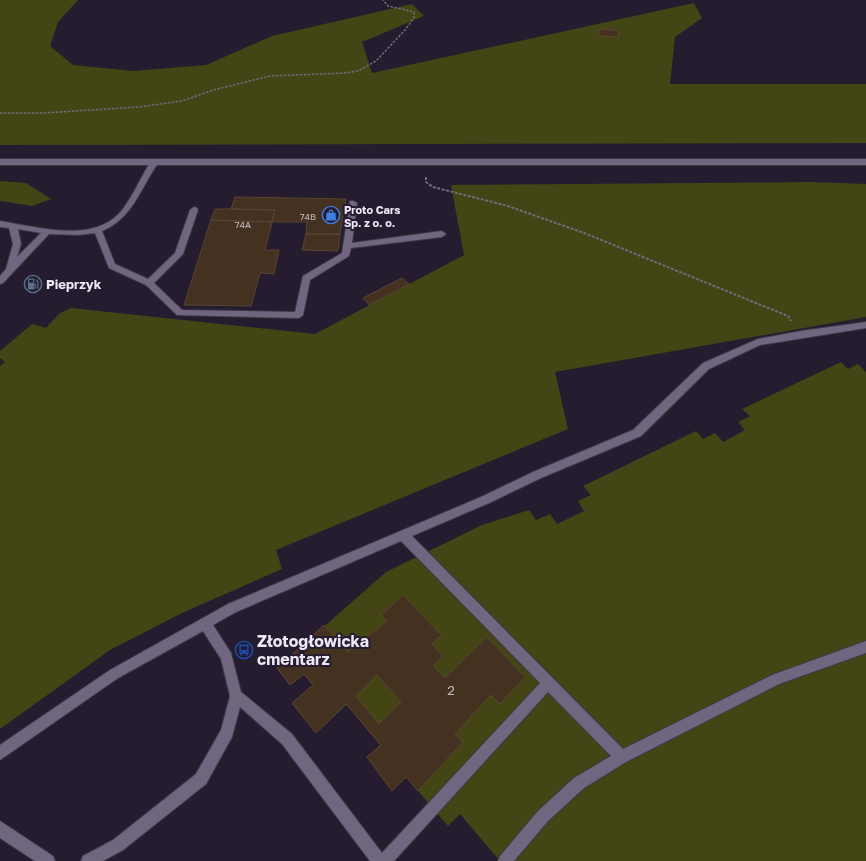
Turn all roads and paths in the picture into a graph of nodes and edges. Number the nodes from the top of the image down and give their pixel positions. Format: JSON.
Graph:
{"nodes":[{"id":1,"x":383,"y":0,"type":"edge"},
{"id":2,"x":0,"y":113,"type":"edge"},
{"id":3,"x":0,"y":162,"type":"edge"},
{"id":4,"x":866,"y":162,"type":"edge"},
{"id":5,"x":154,"y":163,"type":"junction"},
{"id":6,"x":424,"y":163,"type":"junction"},
{"id":7,"x":353,"y":203,"type":"dead end"},
{"id":8,"x":194,"y":210,"type":"dead end"},
{"id":9,"x":0,"y":224,"type":"edge"},
{"id":10,"x":13,"y":226,"type":"junction"},
{"id":11,"x":98,"y":230,"type":"junction"},
{"id":12,"x":47,"y":231,"type":"junction"},
{"id":13,"x":442,"y":234,"type":"dead end"},
{"id":14,"x":347,"y":246,"type":"junction"},
{"id":15,"x":0,"y":271,"type":"edge"},
{"id":16,"x":10,"y":272,"type":"junction"},
{"id":17,"x":0,"y":282,"type":"edge"},
{"id":18,"x":149,"y":283,"type":"junction"},
{"id":19,"x":866,"y":325,"type":"edge"},
{"id":20,"x":801,"y":334,"type":"junction"},
{"id":21,"x":403,"y":535,"type":"junction"},
{"id":22,"x":205,"y":623,"type":"junction"},
{"id":23,"x":866,"y":647,"type":"edge"},
{"id":24,"x":548,"y":683,"type":"junction"},
{"id":25,"x":236,"y":696,"type":"junction"},
{"id":26,"x":0,"y":753,"type":"edge"},
{"id":27,"x":621,"y":757,"type":"junction"},
{"id":28,"x":0,"y":828,"type":"edge"},
{"id":29,"x":48,"y":861,"type":"edge"},
{"id":30,"x":88,"y":861,"type":"edge"},
{"id":31,"x":379,"y":861,"type":"edge"},
{"id":32,"x":384,"y":861,"type":"edge"},
{"id":33,"x":505,"y":861,"type":"edge"}],
"edges":[{"from":1,"to":2,"type":"path"},
{"from":3,"to":5,"type":"main road"},
{"from":4,"to":6,"type":"main road"},
{"from":5,"to":6,"type":"main road"},
{"from":5,"to":11,"type":"lane"},
{"from":6,"to":20,"type":"path"},
{"from":7,"to":14,"type":"lane"},
{"from":8,"to":18,"type":"lane"},
{"from":9,"to":10,"type":"lane"},
{"from":10,"to":12,"type":"lane"},
{"from":10,"to":16,"type":"lane"},
{"from":11,"to":12,"type":"lane"},
{"from":11,"to":18,"type":"lane"},
{"from":12,"to":16,"type":"lane"},
{"from":13,"to":14,"type":"lane"},
{"from":14,"to":18,"type":"lane"},
{"from":15,"to":16,"type":"lane"},
{"from":16,"to":17,"type":"lane"},
{"from":19,"to":20,"type":"lane"},
{"from":20,"to":21,"type":"lane"},
{"from":21,"to":22,"type":"lane"},
{"from":21,"to":24,"type":"lane"},
{"from":22,"to":25,"type":"lane"},
{"from":22,"to":26,"type":"lane"},
{"from":23,"to":27,"type":"lane"},
{"from":24,"to":27,"type":"lane"},
{"from":24,"to":32,"type":"lane"},
{"from":25,"to":30,"type":"lane"},
{"from":25,"to":31,"type":"lane"},
{"from":27,"to":33,"type":"lane"},
{"from":28,"to":29,"type":"lane"}]}
